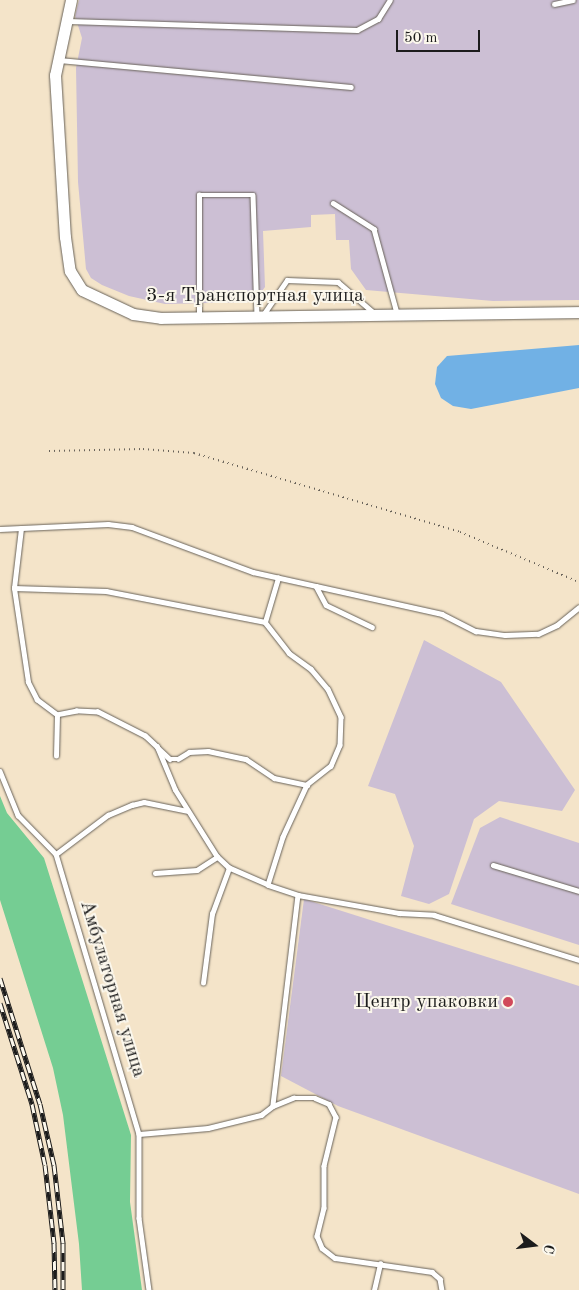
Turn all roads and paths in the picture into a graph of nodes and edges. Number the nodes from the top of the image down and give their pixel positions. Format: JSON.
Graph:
{"nodes":[{"id":1,"x":71,"y":0,"type":"edge"},
{"id":2,"x":390,"y":0,"type":"edge"},
{"id":3,"x":573,"y":0,"type":"edge"},
{"id":4,"x":554,"y":4,"type":"dead end"},
{"id":5,"x":66,"y":21,"type":"junction"},
{"id":6,"x":58,"y":59,"type":"junction"},
{"id":7,"x":351,"y":87,"type":"dead end"},
{"id":8,"x":332,"y":204,"type":"dead end"},
{"id":9,"x":579,"y":312,"type":"edge"},
{"id":10,"x":376,"y":315,"type":"junction"},
{"id":11,"x":397,"y":315,"type":"junction"},
{"id":12,"x":259,"y":317,"type":"junction"},
{"id":13,"x":199,"y":318,"type":"junction"},
{"id":14,"x":50,"y":451,"type":"dead end"},
{"id":15,"x":21,"y":528,"type":"junction"},
{"id":16,"x":0,"y":529,"type":"edge"},
{"id":17,"x":278,"y":578,"type":"junction"},
{"id":18,"x":579,"y":582,"type":"edge"},
{"id":19,"x":316,"y":586,"type":"junction"},
{"id":20,"x":14,"y":588,"type":"junction"},
{"id":21,"x":579,"y":607,"type":"edge"},
{"id":22,"x":265,"y":622,"type":"junction"},
{"id":23,"x":372,"y":627,"type":"dead end"},
{"id":24,"x":57,"y":715,"type":"junction"},
{"id":25,"x":156,"y":747,"type":"junction"},
{"id":26,"x":56,"y":756,"type":"dead end"},
{"id":27,"x":0,"y":771,"type":"edge"},
{"id":28,"x":307,"y":785,"type":"junction"},
{"id":29,"x":188,"y":811,"type":"junction"},
{"id":30,"x":56,"y":854,"type":"junction"},
{"id":31,"x":218,"y":857,"type":"junction"},
{"id":32,"x":493,"y":865,"type":"dead end"},
{"id":33,"x":229,"y":868,"type":"junction"},
{"id":34,"x":154,"y":873,"type":"dead end"},
{"id":35,"x":268,"y":885,"type":"junction"},
{"id":36,"x":579,"y":891,"type":"edge"},
{"id":37,"x":298,"y":895,"type":"junction"},
{"id":38,"x":579,"y":960,"type":"edge"},
{"id":39,"x":203,"y":983,"type":"dead end"},
{"id":40,"x":274,"y":1106,"type":"junction"},
{"id":41,"x":140,"y":1134,"type":"junction"},
{"id":42,"x":380,"y":1264,"type":"junction"},
{"id":43,"x":149,"y":1290,"type":"edge"},
{"id":44,"x":374,"y":1290,"type":"edge"},
{"id":45,"x":442,"y":1290,"type":"edge"}],
"edges":[{"from":1,"to":5,"type":"street","name":"3-я Транспортная улица"},
{"from":2,"to":5,"type":"lane"},
{"from":3,"to":4,"type":"lane"},
{"from":5,"to":6,"type":"street","name":"3-я Транспортная улица"},
{"from":6,"to":7,"type":"lane"},
{"from":6,"to":13,"type":"street","name":"3-я Транспортная улица"},
{"from":8,"to":11,"type":"lane"},
{"from":9,"to":11,"type":"street","name":"3-я Транспортная улица"},
{"from":10,"to":11,"type":"street","name":"3-я Транспортная улица"},
{"from":10,"to":12,"type":"street","name":"3-я Транспортная улица"},
{"from":10,"to":12,"type":"lane"},
{"from":12,"to":13,"type":"street","name":"3-я Транспортная улица"},
{"from":12,"to":13,"type":"lane"},
{"from":14,"to":18,"type":"path"},
{"from":15,"to":16,"type":"lane"},
{"from":15,"to":17,"type":"lane"},
{"from":15,"to":20,"type":"lane"},
{"from":17,"to":19,"type":"lane"},
{"from":17,"to":22,"type":"lane"},
{"from":19,"to":21,"type":"lane"},
{"from":19,"to":23,"type":"lane"},
{"from":20,"to":22,"type":"lane"},
{"from":20,"to":24,"type":"lane"},
{"from":22,"to":28,"type":"lane"},
{"from":24,"to":25,"type":"lane"},
{"from":24,"to":26,"type":"lane"},
{"from":25,"to":28,"type":"lane"},
{"from":25,"to":29,"type":"lane"},
{"from":27,"to":30,"type":"lane","name":"Амбулаторная улица"},
{"from":28,"to":35,"type":"lane"},
{"from":29,"to":30,"type":"lane"},
{"from":29,"to":31,"type":"lane"},
{"from":30,"to":41,"type":"lane","name":"Амбулаторная улица"},
{"from":31,"to":33,"type":"lane"},
{"from":31,"to":34,"type":"lane"},
{"from":32,"to":36,"type":"lane"},
{"from":33,"to":35,"type":"lane"},
{"from":33,"to":39,"type":"lane"},
{"from":35,"to":37,"type":"lane"},
{"from":37,"to":38,"type":"lane"},
{"from":37,"to":40,"type":"lane"},
{"from":40,"to":41,"type":"lane"},
{"from":40,"to":42,"type":"lane"},
{"from":41,"to":43,"type":"lane","name":"Амбулаторная улица"},
{"from":42,"to":44,"type":"lane"},
{"from":42,"to":45,"type":"lane"}]}
